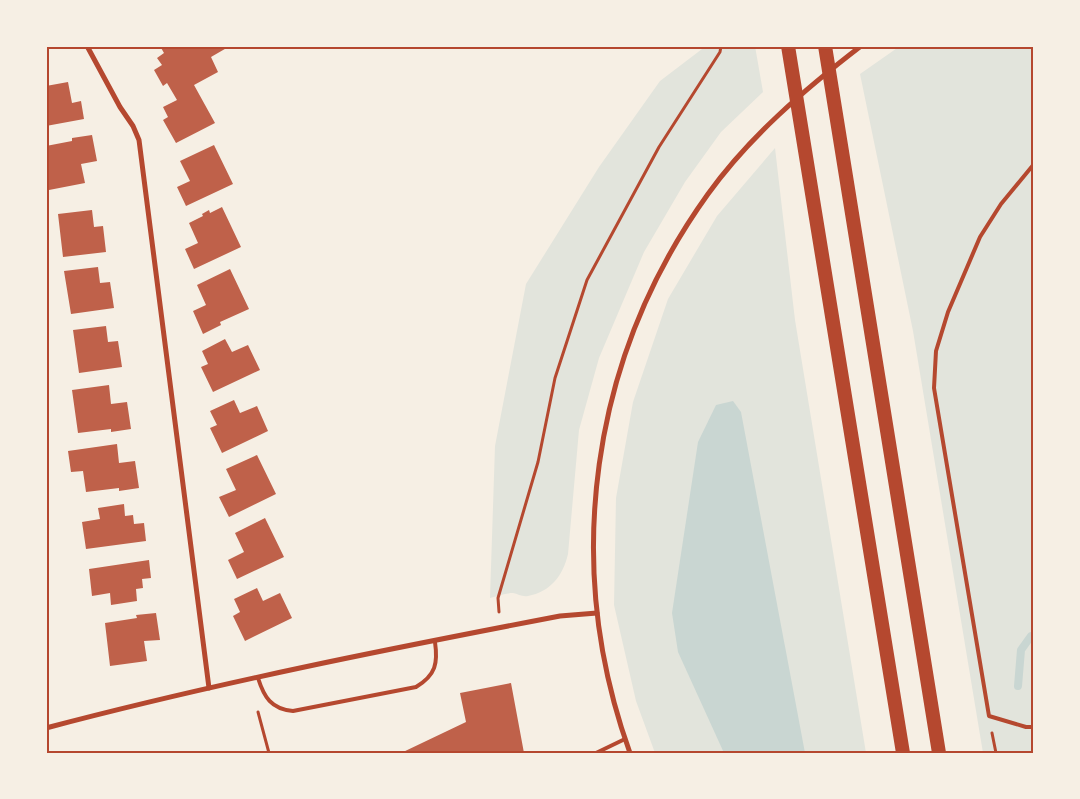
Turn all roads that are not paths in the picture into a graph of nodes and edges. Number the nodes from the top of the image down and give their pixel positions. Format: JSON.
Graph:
{"nodes":[{"id":1,"x":86,"y":46,"type":"edge"},
{"id":2,"x":788,"y":46,"type":"edge"},
{"id":3,"x":825,"y":46,"type":"edge"},
{"id":4,"x":860,"y":46,"type":"edge"},
{"id":5,"x":1034,"y":164,"type":"edge"},
{"id":6,"x":597,"y":613,"type":"junction"},
{"id":7,"x":435,"y":642,"type":"junction"},
{"id":8,"x":258,"y":678,"type":"junction"},
{"id":9,"x":209,"y":688,"type":"junction"},
{"id":10,"x":1034,"y":727,"type":"edge"},
{"id":11,"x":46,"y":728,"type":"edge"},
{"id":12,"x":625,"y":739,"type":"junction"},
{"id":13,"x":596,"y":753,"type":"edge"},
{"id":14,"x":630,"y":753,"type":"edge"},
{"id":15,"x":903,"y":753,"type":"edge"},
{"id":16,"x":939,"y":753,"type":"edge"}],
"edges":[{"from":1,"to":9,"type":"street"},
{"from":2,"to":15,"type":"highway"},
{"from":3,"to":16,"type":"highway"},
{"from":4,"to":6,"type":"street"},
{"from":5,"to":10,"type":"lane"},
{"from":6,"to":7,"type":"street"},
{"from":6,"to":12,"type":"street"},
{"from":7,"to":8,"type":"street"},
{"from":7,"to":8,"type":"lane"},
{"from":8,"to":9,"type":"street"},
{"from":9,"to":11,"type":"street"},
{"from":12,"to":13,"type":"lane"},
{"from":12,"to":14,"type":"street"}]}
